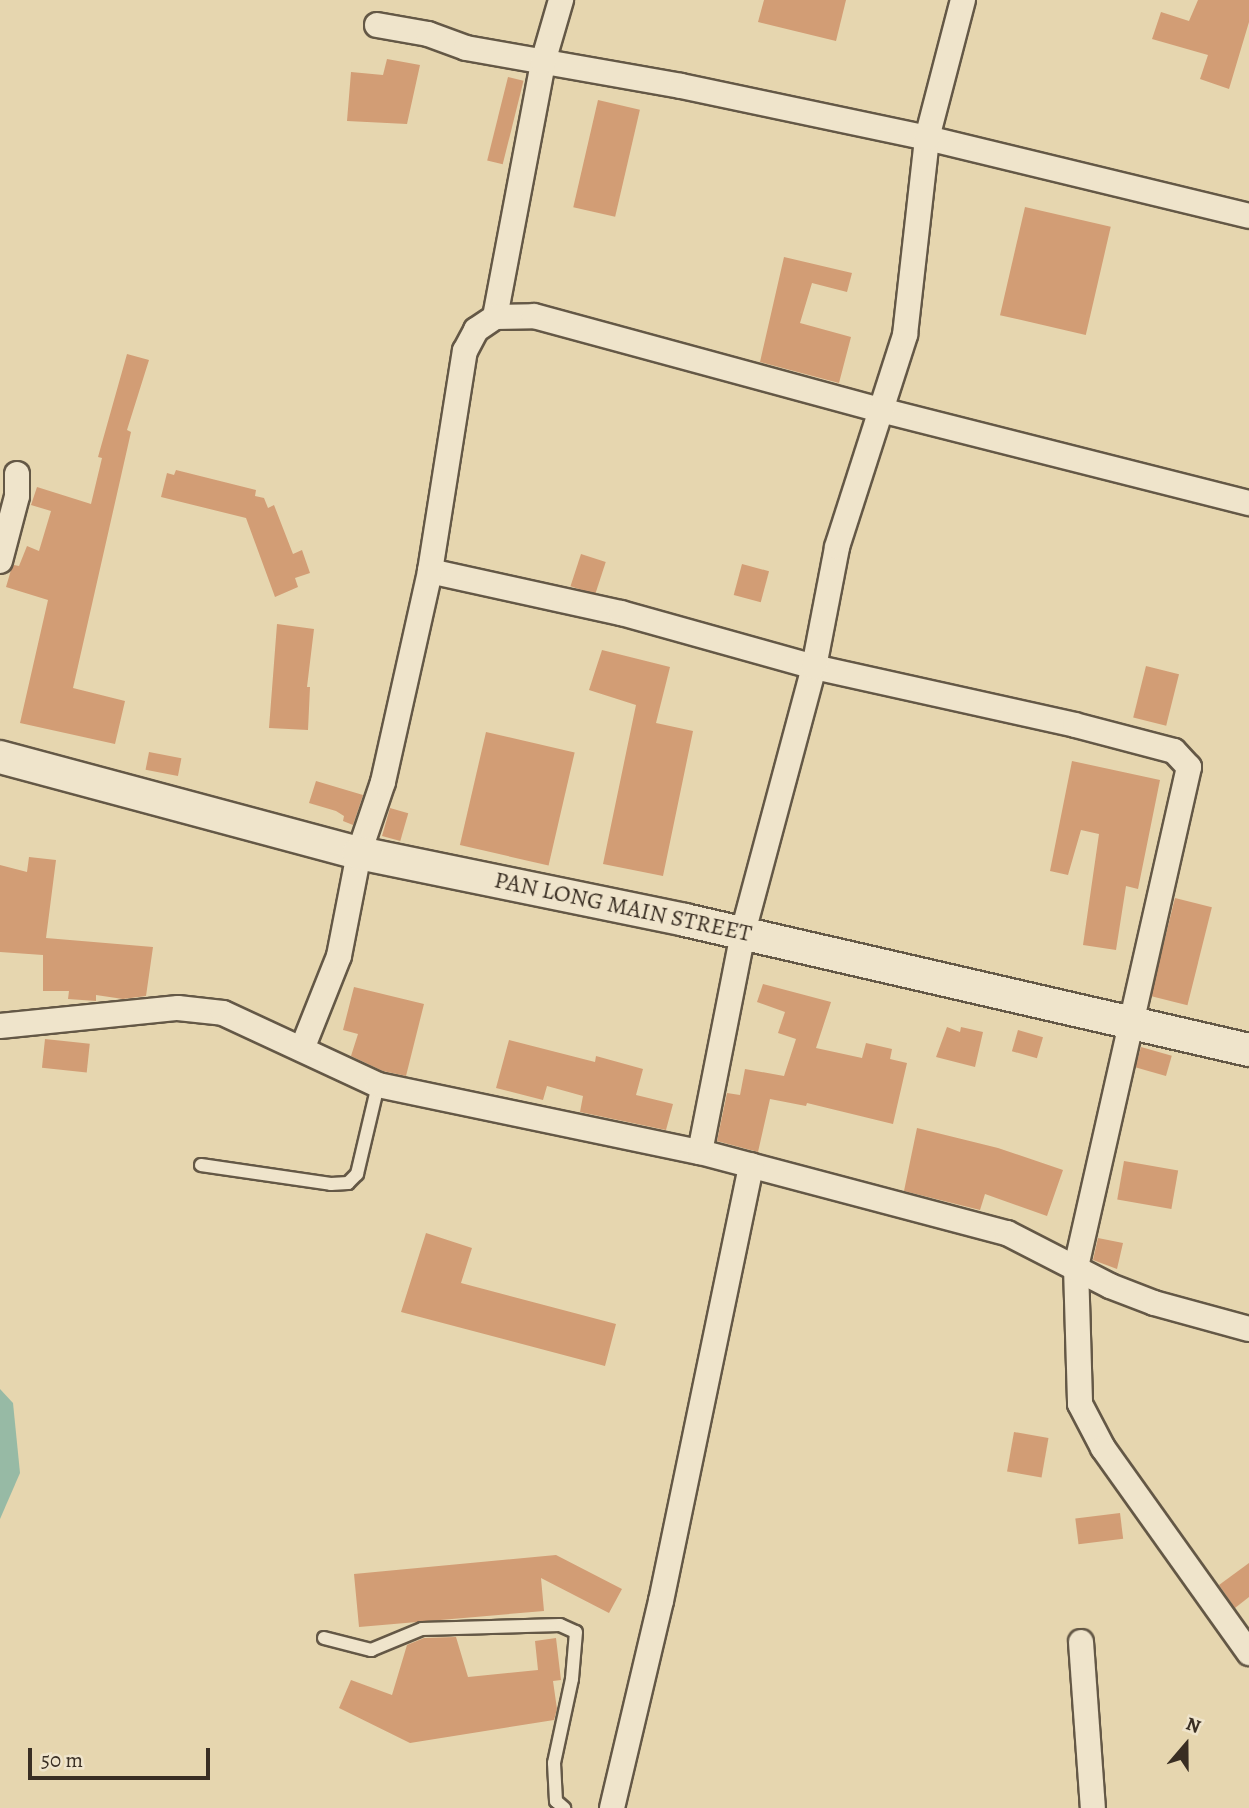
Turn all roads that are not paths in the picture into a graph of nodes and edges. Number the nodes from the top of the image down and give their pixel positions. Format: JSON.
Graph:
{"nodes":[{"id":1,"x":561,"y":0,"type":"edge"},
{"id":2,"x":963,"y":0,"type":"edge"},
{"id":3,"x":377,"y":25,"type":"dead end"},
{"id":4,"x":544,"y":62,"type":"junction"},
{"id":5,"x":927,"y":138,"type":"junction"},
{"id":6,"x":1249,"y":216,"type":"edge"},
{"id":7,"x":495,"y":317,"type":"junction"},
{"id":8,"x":881,"y":410,"type":"junction"},
{"id":9,"x":17,"y":474,"type":"dead end"},
{"id":10,"x":1249,"y":503,"type":"edge"},
{"id":11,"x":0,"y":561,"type":"edge"},
{"id":12,"x":430,"y":572,"type":"junction"},
{"id":13,"x":814,"y":667,"type":"junction"},
{"id":14,"x":0,"y":757,"type":"edge"},
{"id":15,"x":359,"y":853,"type":"junction"},
{"id":16,"x":743,"y":932,"type":"junction"},
{"id":17,"x":1131,"y":1025,"type":"junction"},
{"id":18,"x":0,"y":1026,"type":"edge"},
{"id":19,"x":302,"y":1049,"type":"junction"},
{"id":20,"x":1249,"y":1050,"type":"edge"},
{"id":21,"x":378,"y":1085,"type":"junction"},
{"id":22,"x":700,"y":1152,"type":"junction"},
{"id":23,"x":201,"y":1165,"type":"dead end"},
{"id":24,"x":751,"y":1166,"type":"junction"},
{"id":25,"x":1076,"y":1267,"type":"junction"},
{"id":26,"x":1249,"y":1329,"type":"edge"},
{"id":27,"x":324,"y":1637,"type":"dead end"},
{"id":28,"x":1082,"y":1642,"type":"dead end"},
{"id":29,"x":1249,"y":1653,"type":"edge"},
{"id":30,"x":564,"y":1808,"type":"edge"},
{"id":31,"x":611,"y":1808,"type":"edge"},
{"id":32,"x":1093,"y":1808,"type":"edge"}],
"edges":[{"from":1,"to":4,"type":"street"},
{"from":2,"to":5,"type":"street"},
{"from":3,"to":4,"type":"street"},
{"from":4,"to":5,"type":"street"},
{"from":4,"to":7,"type":"street"},
{"from":5,"to":6,"type":"street"},
{"from":5,"to":8,"type":"street"},
{"from":7,"to":8,"type":"street"},
{"from":7,"to":12,"type":"street"},
{"from":8,"to":10,"type":"street"},
{"from":8,"to":13,"type":"street"},
{"from":9,"to":11,"type":"street"},
{"from":12,"to":13,"type":"street"},
{"from":12,"to":15,"type":"street"},
{"from":13,"to":16,"type":"street"},
{"from":13,"to":17,"type":"street"},
{"from":14,"to":15,"type":"street","name":"PAN LONG MAIN STREET"},
{"from":15,"to":16,"type":"street","name":"PAN LONG MAIN STREET"},
{"from":15,"to":19,"type":"street"},
{"from":16,"to":17,"type":"street","name":"PAN LONG MAIN STREET"},
{"from":16,"to":22,"type":"street"},
{"from":17,"to":20,"type":"street","name":"PAN LONG MAIN STREET"},
{"from":17,"to":25,"type":"street"},
{"from":18,"to":19,"type":"street"},
{"from":19,"to":21,"type":"street"},
{"from":21,"to":22,"type":"street"},
{"from":21,"to":23,"type":"lane"},
{"from":22,"to":24,"type":"street"},
{"from":24,"to":25,"type":"street"},
{"from":24,"to":31,"type":"street"},
{"from":25,"to":26,"type":"street"},
{"from":25,"to":29,"type":"street"},
{"from":27,"to":30,"type":"lane"},
{"from":28,"to":32,"type":"street"}]}
